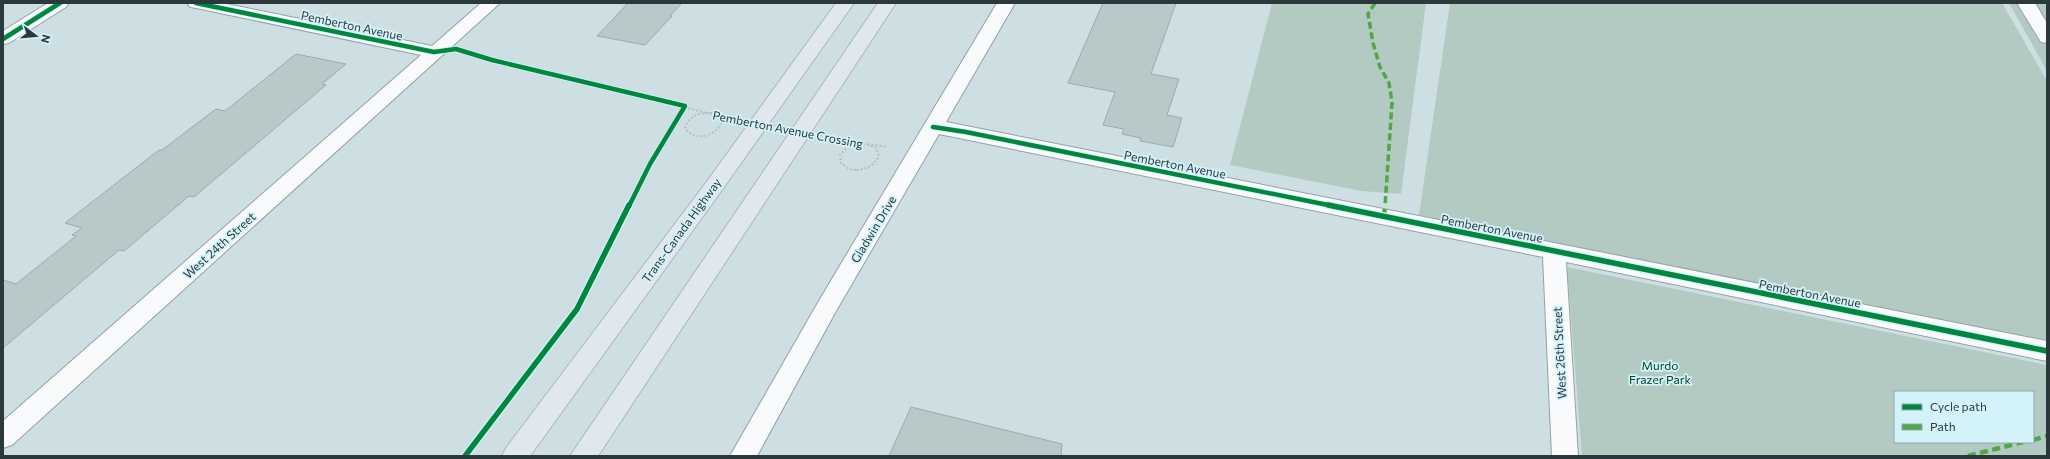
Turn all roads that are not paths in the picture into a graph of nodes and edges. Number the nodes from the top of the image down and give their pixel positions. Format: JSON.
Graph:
{"nodes":[{"id":1,"x":60,"y":3,"type":"edge"},
{"id":2,"x":196,"y":3,"type":"edge"},
{"id":3,"x":491,"y":3,"type":"edge"},
{"id":4,"x":844,"y":3,"type":"edge"},
{"id":5,"x":887,"y":3,"type":"edge"},
{"id":6,"x":1006,"y":3,"type":"edge"},
{"id":7,"x":2026,"y":3,"type":"edge"},
{"id":8,"x":2047,"y":38,"type":"edge"},
{"id":9,"x":3,"y":39,"type":"edge"},
{"id":10,"x":434,"y":52,"type":"junction"},
{"id":11,"x":933,"y":127,"type":"junction"},
{"id":12,"x":1554,"y":251,"type":"junction"},
{"id":13,"x":2047,"y":351,"type":"edge"},
{"id":14,"x":3,"y":437,"type":"edge"},
{"id":15,"x":515,"y":456,"type":"edge"},
{"id":16,"x":583,"y":456,"type":"edge"},
{"id":17,"x":743,"y":456,"type":"edge"},
{"id":18,"x":1565,"y":456,"type":"edge"}],
"edges":[{"from":1,"to":9,"type":"street"},
{"from":2,"to":10,"type":"street","name":"Pemberton Avenue"},
{"from":3,"to":10,"type":"street","name":"West 24th Street"},
{"from":4,"to":15,"type":"highway","name":"Trans-Canada Highway"},
{"from":5,"to":16,"type":"highway"},
{"from":6,"to":11,"type":"street","name":"Gladwin Drive"},
{"from":7,"to":8,"type":"street"},
{"from":10,"to":14,"type":"street","name":"West 24th Street"},
{"from":11,"to":12,"type":"street","name":"Pemberton Avenue"},
{"from":11,"to":17,"type":"street","name":"Gladwin Drive"},
{"from":12,"to":13,"type":"street","name":"Pemberton Avenue"},
{"from":12,"to":18,"type":"street","name":"West 26th Street"}]}
